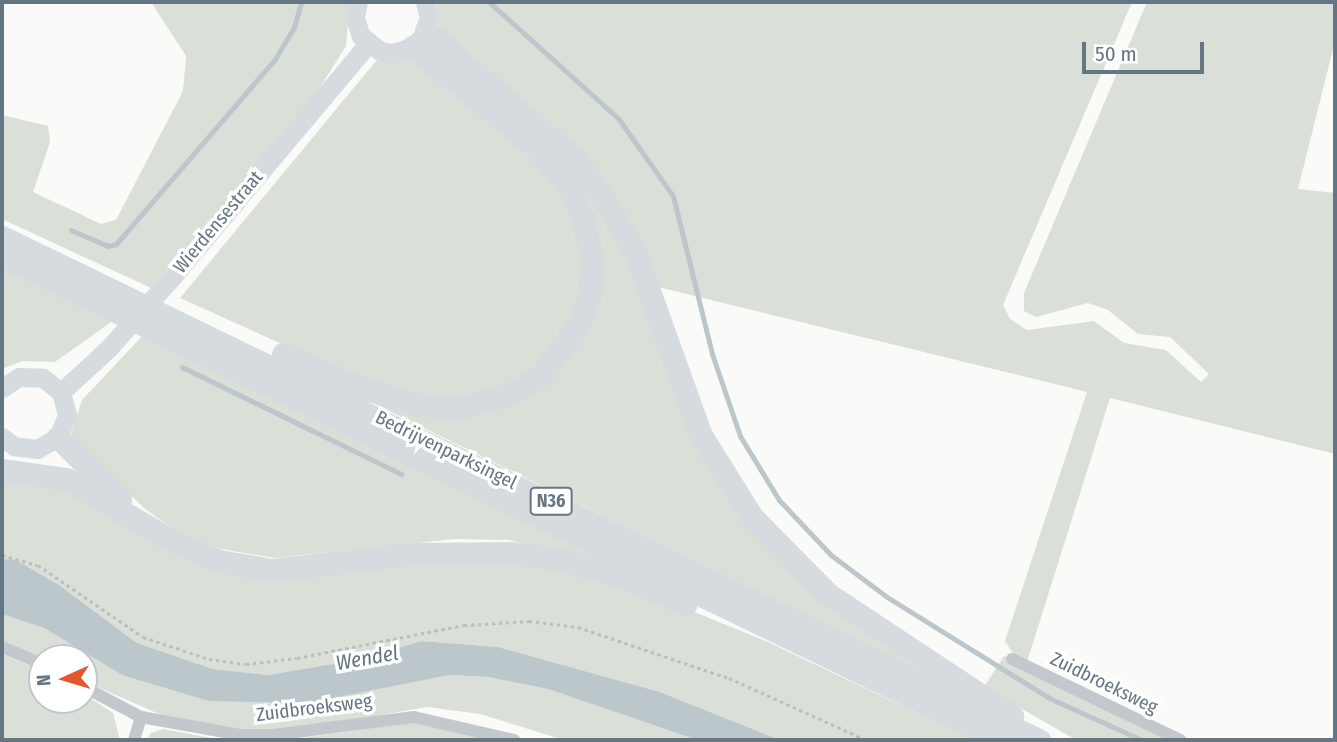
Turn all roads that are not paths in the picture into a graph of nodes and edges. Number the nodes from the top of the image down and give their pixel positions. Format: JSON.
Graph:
{"nodes":[{"id":1,"x":358,"y":2,"type":"edge"},
{"id":2,"x":425,"y":2,"type":"edge"},
{"id":3,"x":419,"y":39,"type":"junction"},
{"id":4,"x":368,"y":44,"type":"junction"},
{"id":5,"x":2,"y":237,"type":"edge"},
{"id":6,"x":2,"y":256,"type":"edge"},
{"id":7,"x":62,"y":266,"type":"junction"},
{"id":8,"x":2,"y":388,"type":"edge"},
{"id":9,"x":61,"y":393,"type":"junction"},
{"id":10,"x":58,"y":437,"type":"junction"},
{"id":11,"x":2,"y":439,"type":"edge"},
{"id":12,"x":2,"y":470,"type":"edge"},
{"id":13,"x":140,"y":518,"type":"junction"},
{"id":14,"x":2,"y":647,"type":"edge"},
{"id":15,"x":808,"y":648,"type":"junction"},
{"id":16,"x":28,"y":658,"type":"edge"},
{"id":17,"x":1012,"y":659,"type":"dead end"},
{"id":18,"x":98,"y":694,"type":"edge"},
{"id":19,"x":141,"y":717,"type":"junction"},
{"id":20,"x":134,"y":740,"type":"edge"},
{"id":21,"x":514,"y":740,"type":"edge"},
{"id":22,"x":1000,"y":740,"type":"edge"},
{"id":23,"x":1041,"y":740,"type":"edge"},
{"id":24,"x":1180,"y":740,"type":"edge"}],
"edges":[{"from":1,"to":4,"type":"main road"},
{"from":2,"to":3,"type":"main road"},
{"from":3,"to":4,"type":"main road"},
{"from":3,"to":7,"type":"highway","number":"N36"},
{"from":3,"to":23,"type":"highway","number":"N36"},
{"from":4,"to":9,"type":"main road","name":"Wierdensestraat"},
{"from":5,"to":7,"type":"highway","name":"Bedrijvenparksingel","number":"N36"},
{"from":6,"to":15,"type":"highway","name":"Bedrijvenparksingel","number":"N36"},
{"from":7,"to":23,"type":"highway","name":"Bedrijvenparksingel","number":"N36"},
{"from":8,"to":9,"type":"main road"},
{"from":9,"to":10,"type":"main road"},
{"from":10,"to":11,"type":"main road"},
{"from":10,"to":13,"type":"highway","number":"N36"},
{"from":12,"to":13,"type":"highway"},
{"from":13,"to":15,"type":"highway","number":"N36"},
{"from":14,"to":16,"type":"street"},
{"from":15,"to":22,"type":"highway","name":"Bedrijvenparksingel","number":"N36"},
{"from":17,"to":24,"type":"street","name":"Zuidbroeksweg"},
{"from":18,"to":19,"type":"street","name":"Zuidbroeksweg"},
{"from":19,"to":20,"type":"street"},
{"from":19,"to":21,"type":"street","name":"Zuidbroeksweg"}]}
